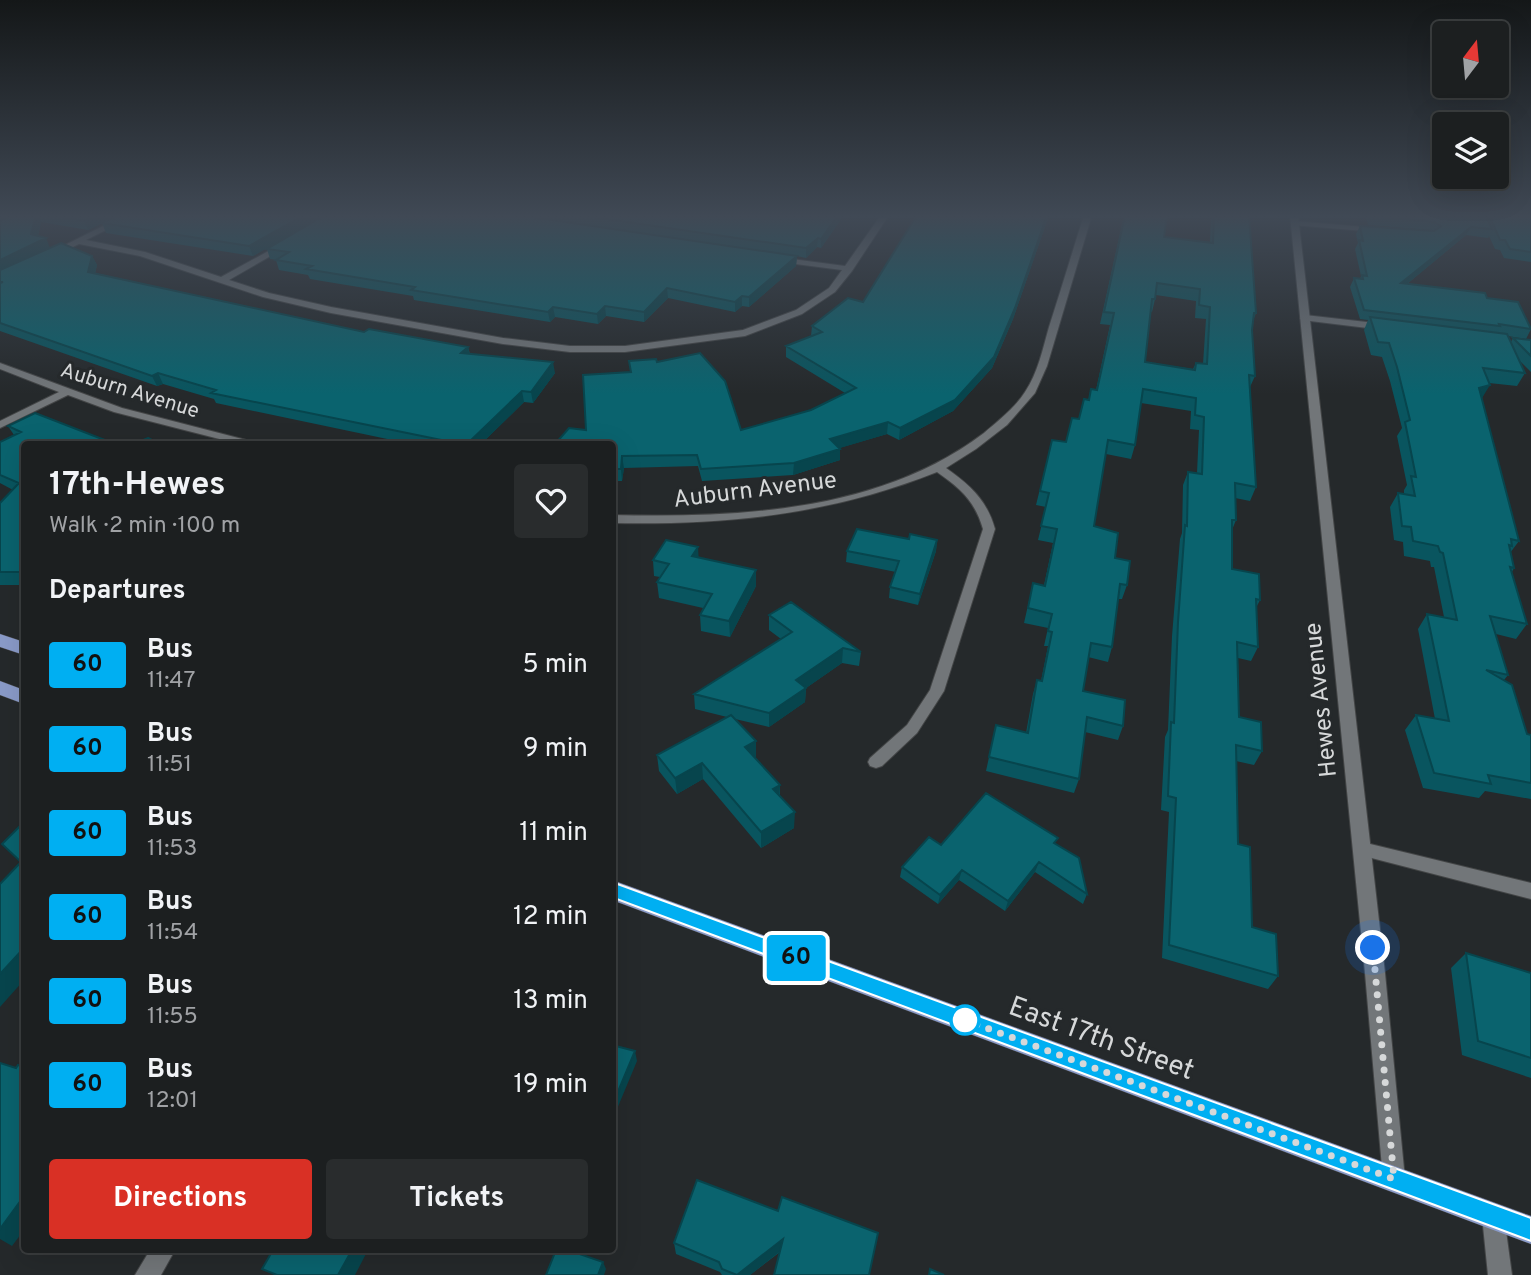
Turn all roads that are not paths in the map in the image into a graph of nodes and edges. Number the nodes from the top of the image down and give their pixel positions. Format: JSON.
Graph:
{"nodes":[{"id":1,"x":206,"y":274,"type":"edge"},
{"id":2,"x":232,"y":274,"type":"edge"},
{"id":3,"x":845,"y":274,"type":"edge"},
{"id":4,"x":1070,"y":274,"type":"edge"},
{"id":5,"x":1301,"y":274,"type":"edge"},
{"id":6,"x":223,"y":280,"type":"junction"},
{"id":7,"x":1305,"y":318,"type":"junction"},
{"id":8,"x":1398,"y":329,"type":"edge"},
{"id":9,"x":0,"y":366,"type":"edge"},
{"id":10,"x":66,"y":391,"type":"junction"},
{"id":11,"x":0,"y":425,"type":"edge"},
{"id":12,"x":238,"y":441,"type":"edge"},
{"id":13,"x":939,"y":468,"type":"junction"},
{"id":14,"x":616,"y":519,"type":"edge"},
{"id":15,"x":0,"y":640,"type":"edge"},
{"id":16,"x":21,"y":648,"type":"edge"},
{"id":17,"x":0,"y":688,"type":"edge"},
{"id":18,"x":21,"y":696,"type":"edge"},
{"id":19,"x":876,"y":762,"type":"dead end"},
{"id":20,"x":1362,"y":849,"type":"junction"},
{"id":21,"x":616,"y":891,"type":"edge"},
{"id":22,"x":1531,"y":891,"type":"edge"},
{"id":23,"x":1394,"y":1179,"type":"junction"},
{"id":24,"x":1493,"y":1216,"type":"junction"},
{"id":25,"x":1531,"y":1230,"type":"edge"},
{"id":26,"x":161,"y":1253,"type":"edge"},
{"id":27,"x":147,"y":1275,"type":"edge"},
{"id":28,"x":1500,"y":1275,"type":"edge"}],
"edges":[{"from":1,"to":6,"type":"street"},
{"from":2,"to":6,"type":"street"},
{"from":3,"to":6,"type":"street"},
{"from":4,"to":13,"type":"street","name":"Auburn Avenue"},
{"from":5,"to":7,"type":"street","name":"Hewes Avenue"},
{"from":7,"to":8,"type":"street"},
{"from":7,"to":20,"type":"street","name":"Hewes Avenue"},
{"from":9,"to":10,"type":"street","name":"Auburn Avenue"},
{"from":10,"to":11,"type":"street"},
{"from":10,"to":12,"type":"street","name":"Auburn Avenue"},
{"from":13,"to":14,"type":"street","name":"Auburn Avenue"},
{"from":13,"to":19,"type":"street"},
{"from":15,"to":16,"type":"main road"},
{"from":17,"to":18,"type":"main road"},
{"from":20,"to":22,"type":"street"},
{"from":20,"to":23,"type":"street","name":"Hewes Avenue"},
{"from":21,"to":23,"type":"main road","name":"East 17th Street"},
{"from":23,"to":24,"type":"main road","name":"East 17th Street"},
{"from":24,"to":25,"type":"main road","name":"East 17th Street"},
{"from":24,"to":28,"type":"street"},
{"from":26,"to":27,"type":"street"}]}
